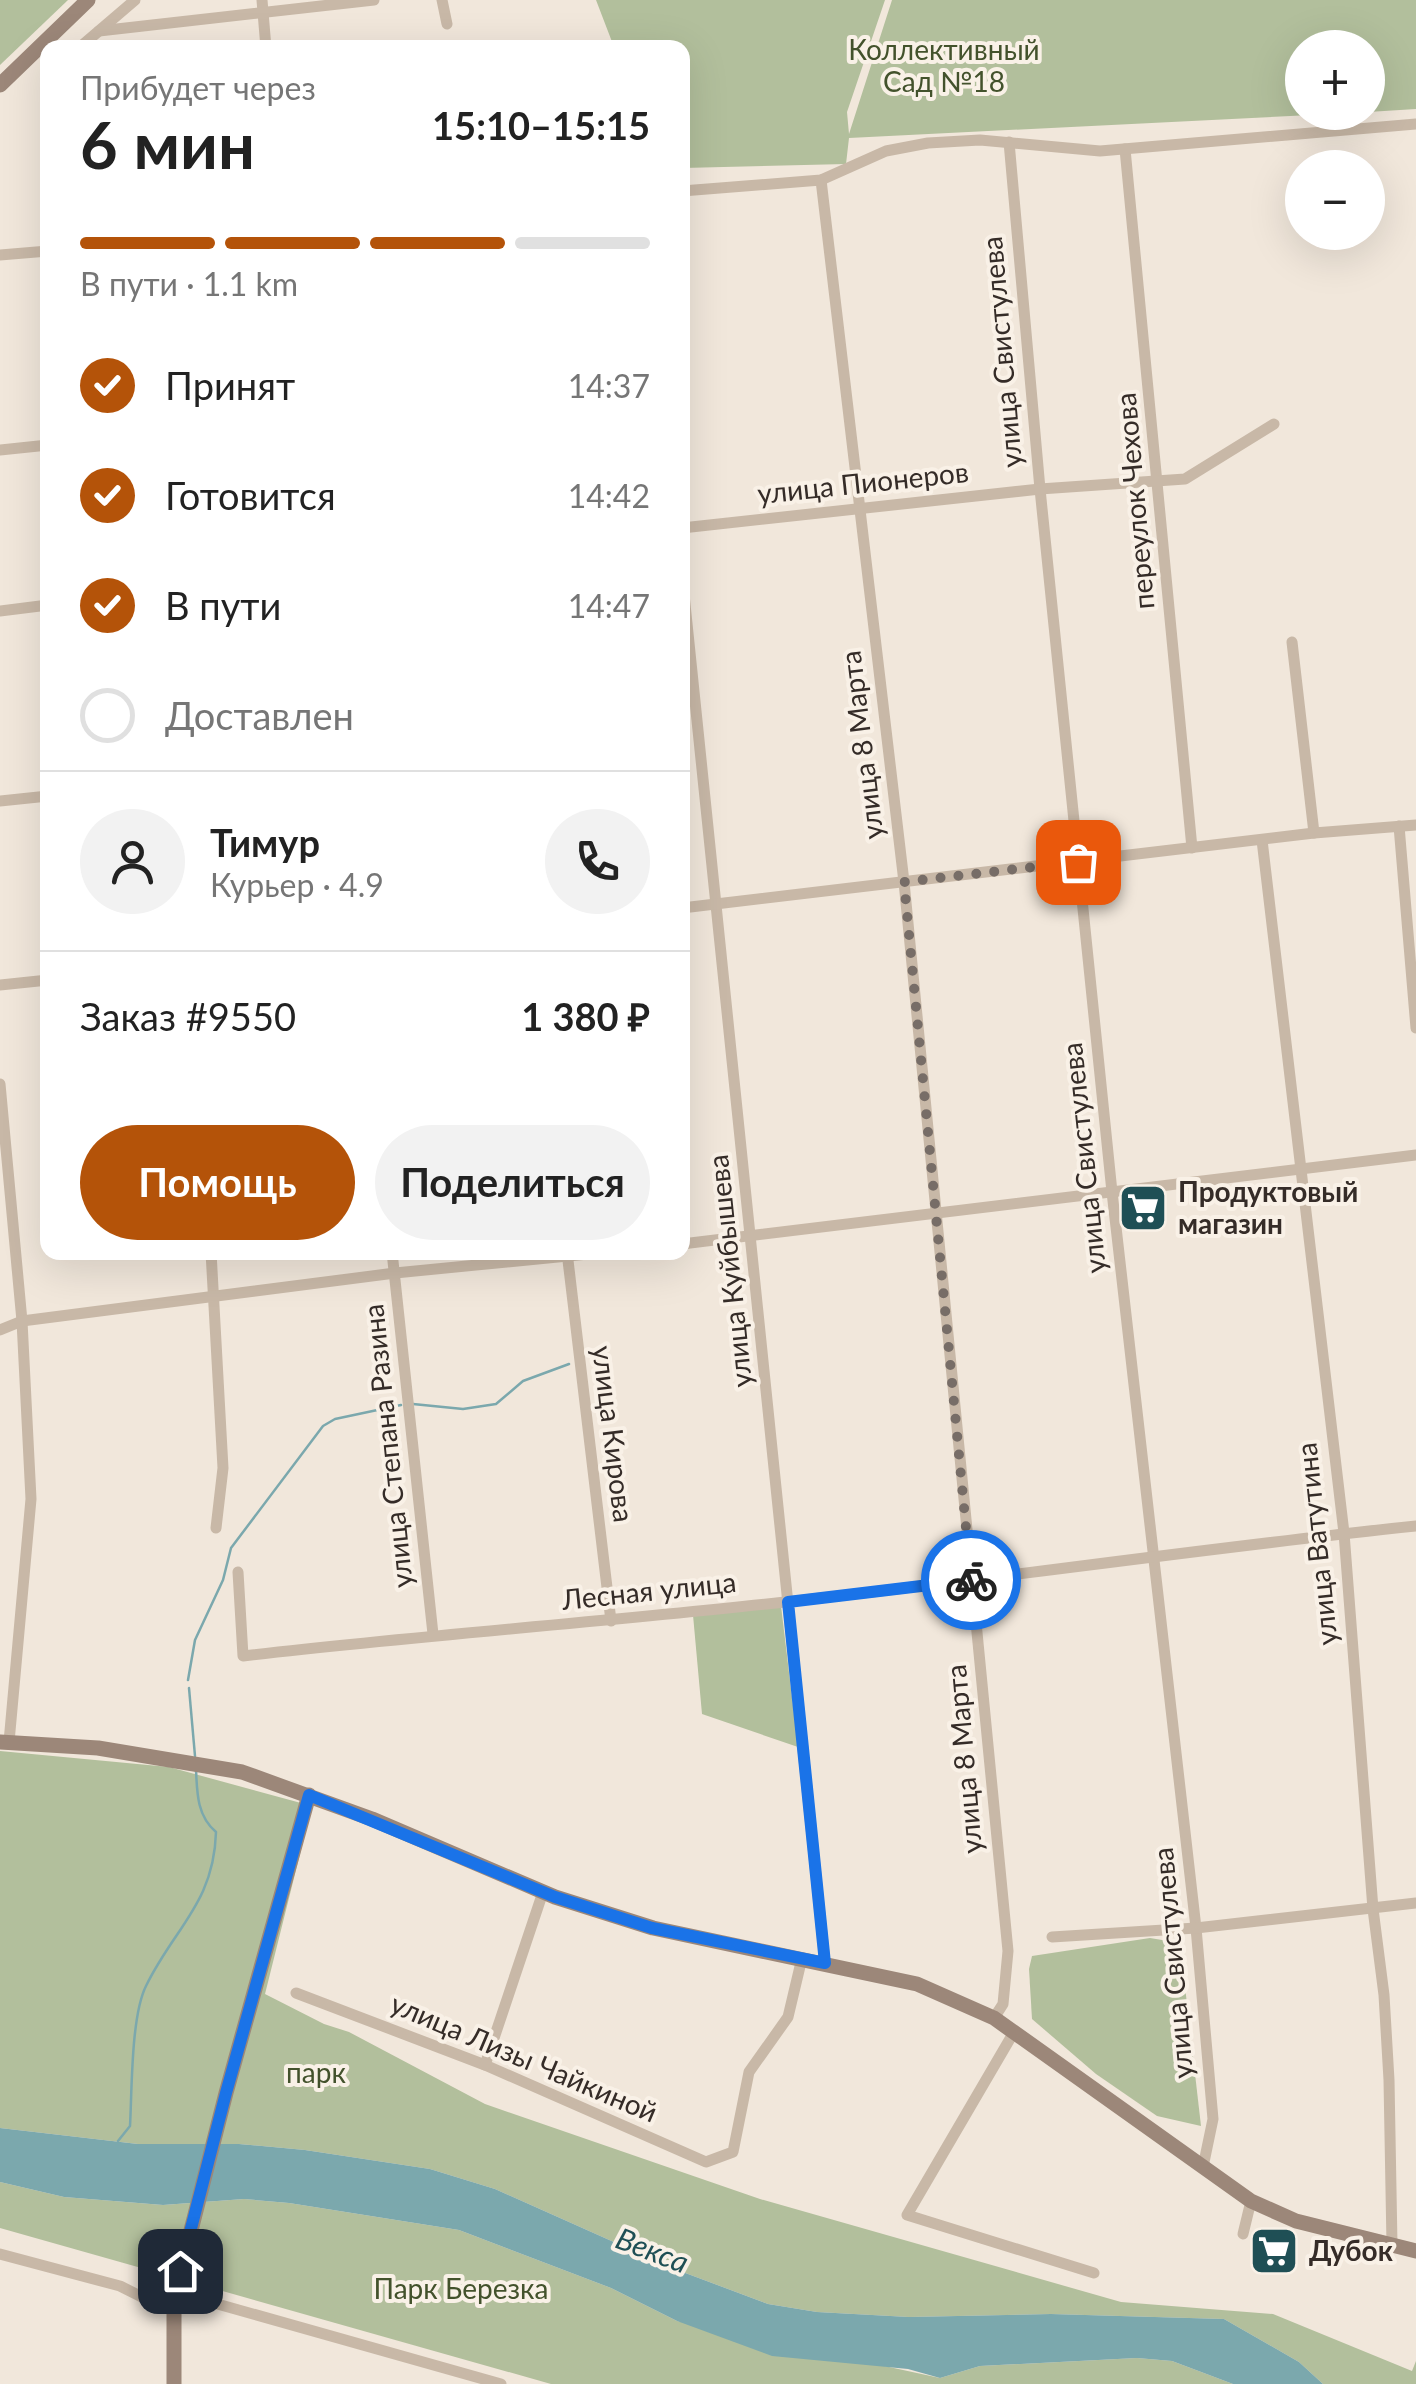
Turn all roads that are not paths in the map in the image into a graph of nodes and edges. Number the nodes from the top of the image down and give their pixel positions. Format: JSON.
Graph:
{"nodes":[{"id":1,"x":88,"y":0,"type":"edge"},
{"id":2,"x":135,"y":0,"type":"edge"},
{"id":3,"x":374,"y":0,"type":"edge"},
{"id":4,"x":442,"y":0,"type":"edge"},
{"id":5,"x":263,"y":6,"type":"edge"},
{"id":6,"x":448,"y":24,"type":"dead end"},
{"id":7,"x":99,"y":30,"type":"junction"},
{"id":8,"x":47,"y":40,"type":"edge"},
{"id":9,"x":88,"y":40,"type":"edge"},
{"id":10,"x":265,"y":40,"type":"edge"},
{"id":11,"x":40,"y":46,"type":"edge"},
{"id":12,"x":0,"y":85,"type":"edge"},
{"id":13,"x":1416,"y":124,"type":"edge"},
{"id":14,"x":1009,"y":142,"type":"junction"},
{"id":15,"x":1125,"y":149,"type":"junction"},
{"id":16,"x":821,"y":180,"type":"junction"},
{"id":17,"x":690,"y":190,"type":"edge"},
{"id":18,"x":40,"y":251,"type":"edge"},
{"id":19,"x":0,"y":255,"type":"edge"},
{"id":20,"x":1274,"y":424,"type":"dead end"},
{"id":21,"x":40,"y":446,"type":"edge"},
{"id":22,"x":0,"y":450,"type":"edge"},
{"id":23,"x":1159,"y":482,"type":"junction"},
{"id":24,"x":1040,"y":489,"type":"junction"},
{"id":25,"x":858,"y":509,"type":"junction"},
{"id":26,"x":690,"y":527,"type":"edge"},
{"id":27,"x":40,"y":607,"type":"edge"},
{"id":28,"x":0,"y":611,"type":"edge"},
{"id":29,"x":1292,"y":642,"type":"dead end"},
{"id":30,"x":690,"y":652,"type":"edge"},
{"id":31,"x":40,"y":797,"type":"edge"},
{"id":32,"x":0,"y":801,"type":"edge"},
{"id":33,"x":1416,"y":824,"type":"edge"},
{"id":34,"x":1399,"y":826,"type":"junction"},
{"id":35,"x":1314,"y":833,"type":"junction"},
{"id":36,"x":1262,"y":840,"type":"junction"},
{"id":37,"x":1192,"y":848,"type":"junction"},
{"id":38,"x":1078,"y":862,"type":"junction"},
{"id":39,"x":904,"y":882,"type":"junction"},
{"id":40,"x":716,"y":904,"type":"junction"},
{"id":41,"x":690,"y":907,"type":"edge"},
{"id":42,"x":40,"y":981,"type":"edge"},
{"id":43,"x":0,"y":985,"type":"edge"},
{"id":44,"x":1416,"y":1028,"type":"edge"},
{"id":45,"x":0,"y":1084,"type":"edge"},
{"id":46,"x":1416,"y":1155,"type":"edge"},
{"id":47,"x":1300,"y":1171,"type":"junction"},
{"id":48,"x":1112,"y":1192,"type":"junction"},
{"id":49,"x":936,"y":1213,"type":"junction"},
{"id":50,"x":753,"y":1235,"type":"junction"},
{"id":51,"x":690,"y":1243,"type":"edge"},
{"id":52,"x":212,"y":1260,"type":"edge"},
{"id":53,"x":393,"y":1260,"type":"edge"},
{"id":54,"x":520,"y":1260,"type":"edge"},
{"id":55,"x":569,"y":1260,"type":"edge"},
{"id":56,"x":394,"y":1273,"type":"junction"},
{"id":57,"x":216,"y":1294,"type":"junction"},
{"id":58,"x":22,"y":1321,"type":"junction"},
{"id":59,"x":0,"y":1330,"type":"edge"},
{"id":60,"x":1416,"y":1526,"type":"edge"},
{"id":61,"x":216,"y":1528,"type":"dead end"},
{"id":62,"x":1344,"y":1534,"type":"junction"},
{"id":63,"x":1156,"y":1557,"type":"junction"},
{"id":64,"x":238,"y":1572,"type":"dead end"},
{"id":65,"x":973,"y":1580,"type":"junction"},
{"id":66,"x":788,"y":1602,"type":"junction"},
{"id":67,"x":610,"y":1621,"type":"junction"},
{"id":68,"x":433,"y":1634,"type":"junction"},
{"id":69,"x":4,"y":1742,"type":"edge"},
{"id":70,"x":309,"y":1795,"type":"junction"},
{"id":71,"x":543,"y":1892,"type":"junction"},
{"id":72,"x":1416,"y":1903,"type":"edge"},
{"id":73,"x":1373,"y":1909,"type":"junction"},
{"id":74,"x":1196,"y":1928,"type":"junction"},
{"id":75,"x":1052,"y":1937,"type":"dead end"},
{"id":76,"x":802,"y":1958,"type":"junction"},
{"id":77,"x":825,"y":1963,"type":"junction"},
{"id":78,"x":296,"y":1992,"type":"dead end"},
{"id":79,"x":994,"y":2018,"type":"junction"},
{"id":80,"x":1014,"y":2032,"type":"junction"},
{"id":81,"x":485,"y":2065,"type":"junction"},
{"id":82,"x":1203,"y":2167,"type":"junction"},
{"id":83,"x":1251,"y":2201,"type":"junction"},
{"id":84,"x":1243,"y":2234,"type":"dead end"},
{"id":85,"x":1392,"y":2245,"type":"junction"},
{"id":86,"x":1416,"y":2251,"type":"edge"},
{"id":87,"x":0,"y":2254,"type":"edge"},
{"id":88,"x":1094,"y":2273,"type":"dead end"},
{"id":89,"x":182,"y":2294,"type":"dead end"},
{"id":90,"x":166,"y":2296,"type":"dead end"},
{"id":91,"x":174,"y":2384,"type":"edge"},
{"id":92,"x":500,"y":2384,"type":"edge"}],
"edges":[{"from":1,"to":8,"type":"main road"},
{"from":2,"to":7,"type":"street"},
{"from":3,"to":5,"type":"street"},
{"from":4,"to":6,"type":"street"},
{"from":5,"to":7,"type":"street"},
{"from":5,"to":10,"type":"street"},
{"from":7,"to":9,"type":"street"},
{"from":11,"to":12,"type":"main road"},
{"from":13,"to":15,"type":"street"},
{"from":14,"to":15,"type":"street"},
{"from":14,"to":16,"type":"street"},
{"from":14,"to":24,"type":"street","name":"улица Свистулева"},
{"from":15,"to":23,"type":"street","name":"переулок Чехова"},
{"from":16,"to":17,"type":"street"},
{"from":16,"to":25,"type":"street","name":"улица 8 Марта"},
{"from":18,"to":19,"type":"street"},
{"from":20,"to":23,"type":"street","name":"улица Пионеров"},
{"from":21,"to":22,"type":"street"},
{"from":23,"to":24,"type":"street","name":"улица Пионеров"},
{"from":23,"to":37,"type":"street","name":"переулок Чехова"},
{"from":24,"to":25,"type":"street","name":"улица Пионеров"},
{"from":24,"to":38,"type":"street","name":"улица Свистулева"},
{"from":25,"to":26,"type":"street","name":"улица Пионеров"},
{"from":25,"to":39,"type":"street","name":"улица 8 Марта"},
{"from":27,"to":28,"type":"street"},
{"from":29,"to":35,"type":"street"},
{"from":30,"to":40,"type":"street","name":"улица Куйбышева"},
{"from":31,"to":32,"type":"street"},
{"from":33,"to":34,"type":"street"},
{"from":34,"to":35,"type":"street"},
{"from":34,"to":44,"type":"street"},
{"from":35,"to":36,"type":"street"},
{"from":36,"to":37,"type":"street"},
{"from":36,"to":47,"type":"street","name":"улица Ватутина"},
{"from":37,"to":38,"type":"street"},
{"from":38,"to":39,"type":"street"},
{"from":38,"to":48,"type":"street","name":"улица Свистулева"},
{"from":39,"to":40,"type":"street"},
{"from":39,"to":49,"type":"street","name":"улица 8 Марта"},
{"from":40,"to":41,"type":"street"},
{"from":40,"to":50,"type":"street","name":"улица Куйбышева"},
{"from":42,"to":43,"type":"street"},
{"from":45,"to":58,"type":"street"},
{"from":46,"to":47,"type":"street"},
{"from":47,"to":48,"type":"street"},
{"from":47,"to":62,"type":"street","name":"улица Ватутина"},
{"from":48,"to":49,"type":"street"},
{"from":48,"to":63,"type":"street","name":"улица Свистулева"},
{"from":49,"to":50,"type":"street"},
{"from":49,"to":65,"type":"street","name":"улица 8 Марта"},
{"from":50,"to":51,"type":"street"},
{"from":50,"to":66,"type":"street","name":"улица Куйбышева"},
{"from":52,"to":57,"type":"street"},
{"from":53,"to":56,"type":"street","name":"улица Степана Разина"},
{"from":54,"to":56,"type":"street"},
{"from":55,"to":67,"type":"street","name":"улица Кирова"},
{"from":56,"to":57,"type":"street"},
{"from":56,"to":68,"type":"street","name":"улица Степана Разина"},
{"from":57,"to":58,"type":"street"},
{"from":57,"to":61,"type":"street"},
{"from":58,"to":59,"type":"street"},
{"from":58,"to":69,"type":"street"},
{"from":60,"to":62,"type":"street","name":"Лесная улица"},
{"from":62,"to":63,"type":"street","name":"Лесная улица"},
{"from":62,"to":73,"type":"street","name":"улица Ватутина"},
{"from":63,"to":65,"type":"street","name":"Лесная улица"},
{"from":63,"to":74,"type":"street","name":"улица Свистулева"},
{"from":64,"to":68,"type":"street","name":"Лесная улица"},
{"from":65,"to":66,"type":"street","name":"Лесная улица"},
{"from":65,"to":79,"type":"street","name":"улица 8 Марта"},
{"from":66,"to":67,"type":"street","name":"Лесная улица"},
{"from":66,"to":77,"type":"street","name":"улица Куйбышева"},
{"from":67,"to":68,"type":"street","name":"Лесная улица"},
{"from":69,"to":70,"type":"main road"},
{"from":70,"to":71,"type":"main road"},
{"from":70,"to":91,"type":"main road"},
{"from":71,"to":76,"type":"main road"},
{"from":71,"to":81,"type":"street"},
{"from":72,"to":73,"type":"street"},
{"from":73,"to":74,"type":"street"},
{"from":73,"to":85,"type":"street","name":"улица Ватутина"},
{"from":74,"to":75,"type":"street"},
{"from":74,"to":82,"type":"street","name":"улица Свистулева"},
{"from":76,"to":77,"type":"main road"},
{"from":76,"to":81,"type":"street","name":"улица Лизы Чайкиной"},
{"from":77,"to":79,"type":"main road"},
{"from":78,"to":81,"type":"street","name":"улица Лизы Чайкиной"},
{"from":79,"to":80,"type":"main road"},
{"from":80,"to":82,"type":"main road"},
{"from":80,"to":88,"type":"street"},
{"from":82,"to":83,"type":"main road"},
{"from":83,"to":84,"type":"street"},
{"from":83,"to":85,"type":"main road"},
{"from":85,"to":86,"type":"main road"},
{"from":87,"to":90,"type":"street"},
{"from":89,"to":92,"type":"street"}]}
